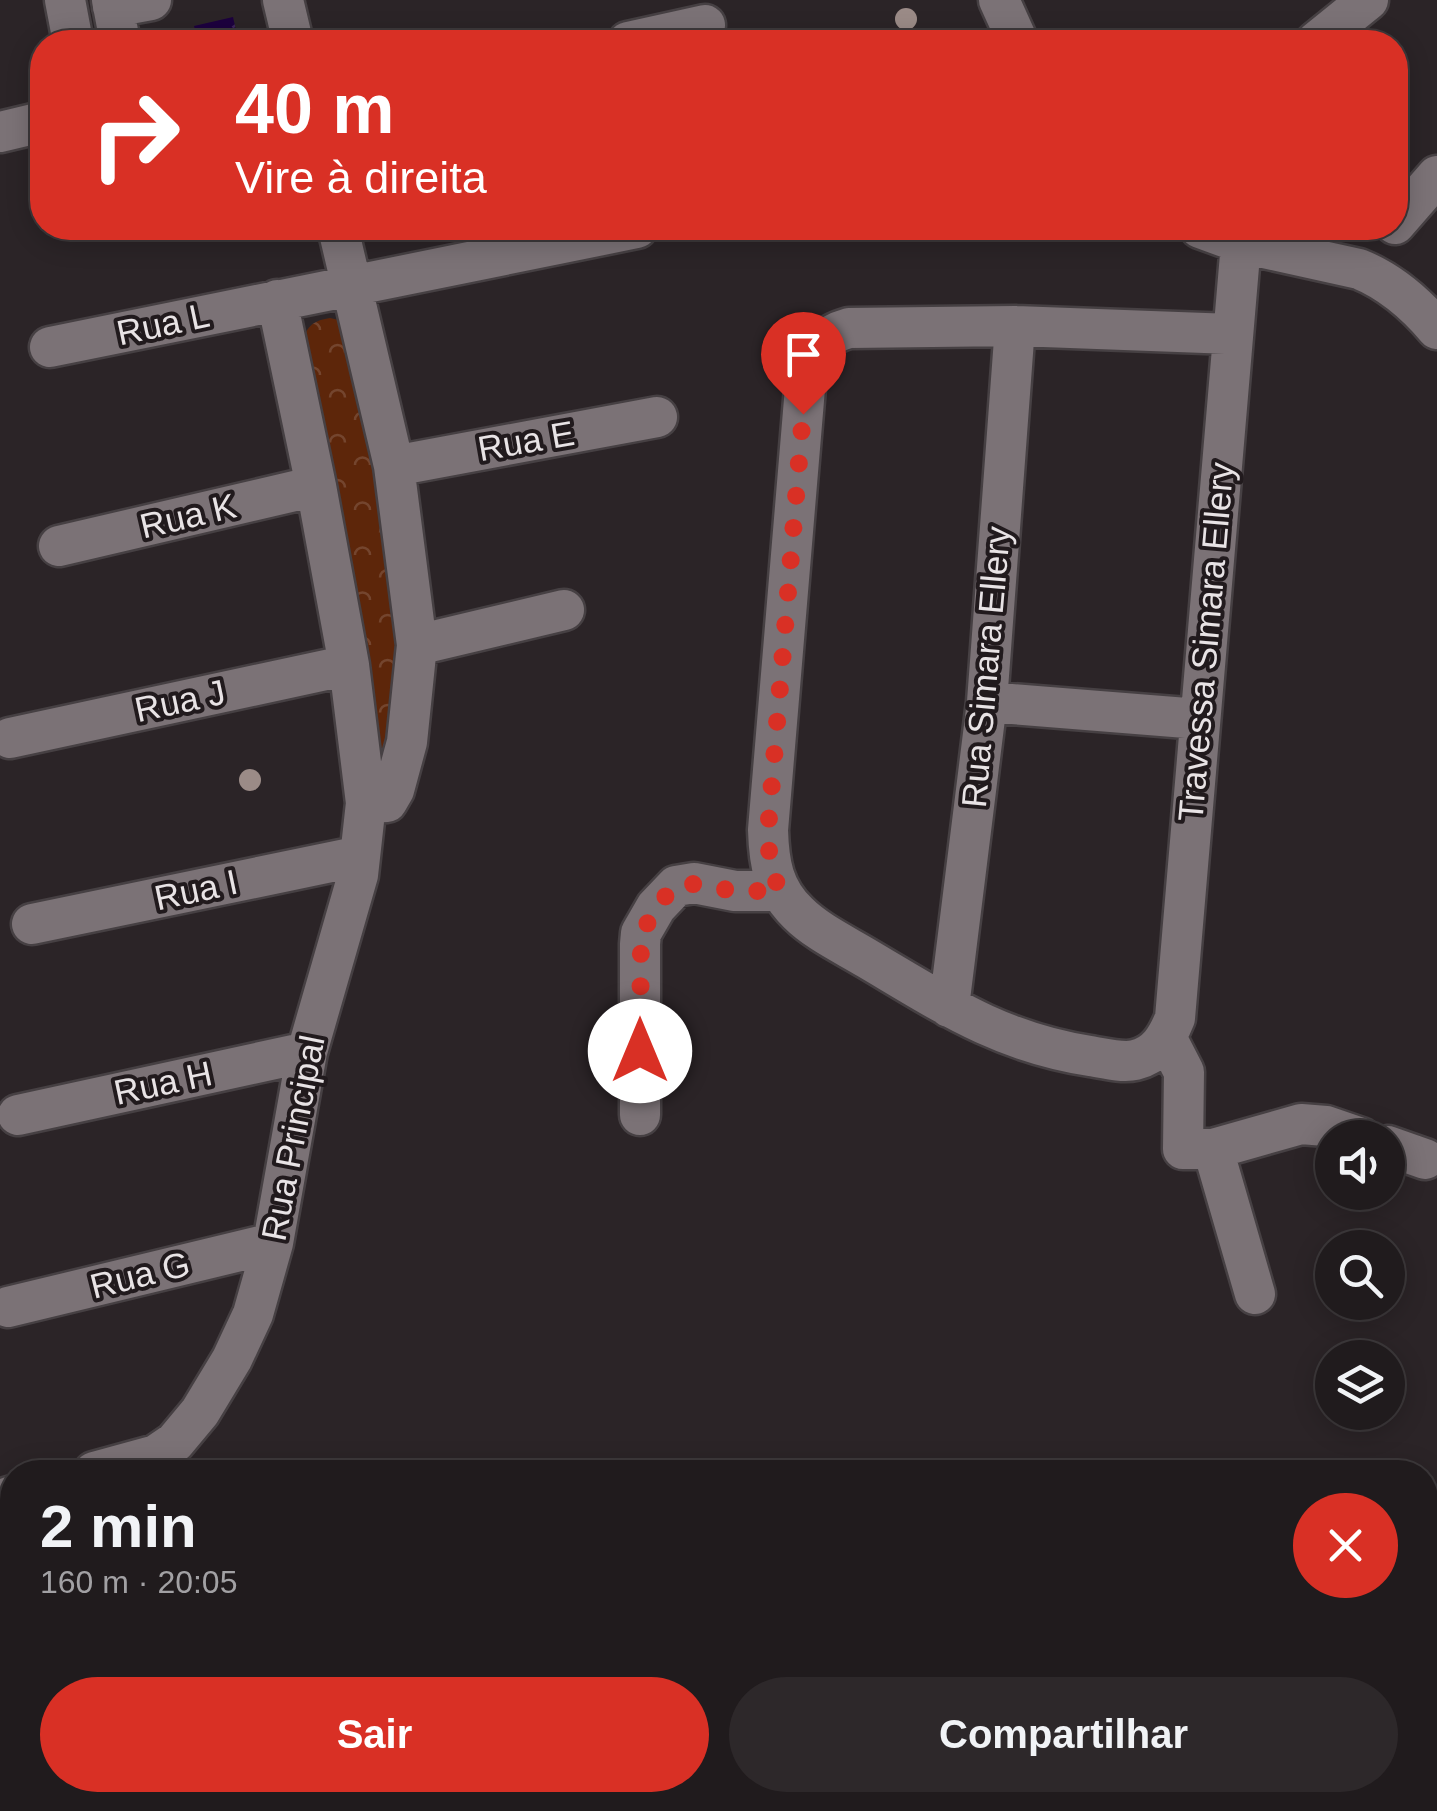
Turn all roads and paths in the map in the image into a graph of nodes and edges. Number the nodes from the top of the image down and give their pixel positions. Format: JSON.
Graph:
{"nodes":[{"id":1,"x":65,"y":0,"type":"edge"},
{"id":2,"x":284,"y":0,"type":"edge"},
{"id":3,"x":998,"y":0,"type":"edge"},
{"id":4,"x":1368,"y":0,"type":"edge"},
{"id":5,"x":705,"y":25,"type":"dead end"},
{"id":6,"x":71,"y":30,"type":"edge"},
{"id":7,"x":290,"y":30,"type":"edge"},
{"id":8,"x":682,"y":30,"type":"edge"},
{"id":9,"x":1012,"y":30,"type":"edge"},
{"id":10,"x":1331,"y":30,"type":"edge"},
{"id":11,"x":30,"y":125,"type":"edge"},
{"id":12,"x":0,"y":132,"type":"edge"},
{"id":13,"x":1437,"y":176,"type":"edge"},
{"id":14,"x":1408,"y":210,"type":"edge"},
{"id":15,"x":341,"y":240,"type":"edge"},
{"id":16,"x":577,"y":240,"type":"edge"},
{"id":17,"x":1231,"y":240,"type":"edge"},
{"id":18,"x":1383,"y":240,"type":"edge"},
{"id":19,"x":1241,"y":244,"type":"junction"},
{"id":20,"x":1360,"y":269,"type":"junction"},
{"id":21,"x":353,"y":285,"type":"junction"},
{"id":22,"x":277,"y":300,"type":"junction"},
{"id":23,"x":1014,"y":326,"type":"junction"},
{"id":24,"x":1437,"y":329,"type":"edge"},
{"id":25,"x":1232,"y":334,"type":"junction"},
{"id":26,"x":50,"y":347,"type":"dead end"},
{"id":27,"x":657,"y":418,"type":"dead end"},
{"id":28,"x":394,"y":466,"type":"junction"},
{"id":29,"x":316,"y":486,"type":"junction"},
{"id":30,"x":58,"y":546,"type":"dead end"},
{"id":31,"x":564,"y":610,"type":"dead end"},
{"id":32,"x":417,"y":645,"type":"junction"},
{"id":33,"x":349,"y":665,"type":"junction"},
{"id":34,"x":986,"y":702,"type":"junction"},
{"id":35,"x":1199,"y":719,"type":"junction"},
{"id":36,"x":10,"y":738,"type":"dead end"},
{"id":37,"x":366,"y":803,"type":"junction"},
{"id":38,"x":360,"y":856,"type":"junction"},
{"id":39,"x":780,"y":891,"type":"junction"},
{"id":40,"x":32,"y":924,"type":"dead end"},
{"id":41,"x":950,"y":1007,"type":"junction"},
{"id":42,"x":1167,"y":1038,"type":"junction"},
{"id":43,"x":307,"y":1052,"type":"junction"},
{"id":44,"x":18,"y":1114,"type":"dead end"},
{"id":45,"x":640,"y":1116,"type":"dead end"},
{"id":46,"x":1315,"y":1125,"type":"edge"},
{"id":47,"x":1213,"y":1149,"type":"junction"},
{"id":48,"x":1405,"y":1152,"type":"edge"},
{"id":49,"x":1425,"y":1159,"type":"dead end"},
{"id":50,"x":273,"y":1243,"type":"junction"},
{"id":51,"x":1254,"y":1294,"type":"dead end"},
{"id":52,"x":8,"y":1307,"type":"dead end"},
{"id":53,"x":132,"y":1460,"type":"edge"}],
"edges":[{"from":1,"to":6,"type":"street"},
{"from":2,"to":7,"type":"street"},
{"from":3,"to":9,"type":"street"},
{"from":4,"to":10,"type":"street"},
{"from":5,"to":8,"type":"street"},
{"from":11,"to":12,"type":"street"},
{"from":13,"to":14,"type":"street"},
{"from":15,"to":21,"type":"street"},
{"from":16,"to":21,"type":"street","name":"Rua L"},
{"from":17,"to":19,"type":"street"},
{"from":18,"to":20,"type":"street"},
{"from":19,"to":20,"type":"street"},
{"from":19,"to":25,"type":"street","name":"Travessa Simara Ellery"},
{"from":20,"to":24,"type":"street"},
{"from":21,"to":22,"type":"street","name":"Rua L"},
{"from":21,"to":28,"type":"street"},
{"from":22,"to":26,"type":"street","name":"Rua L"},
{"from":22,"to":29,"type":"street","name":"Rua Principal"},
{"from":23,"to":25,"type":"street"},
{"from":23,"to":34,"type":"street","name":"Rua Simara Ellery"},
{"from":23,"to":39,"type":"street"},
{"from":25,"to":35,"type":"street","name":"Travessa Simara Ellery"},
{"from":27,"to":28,"type":"street","name":"Rua E"},
{"from":28,"to":32,"type":"street"},
{"from":29,"to":30,"type":"street","name":"Rua K"},
{"from":29,"to":33,"type":"street","name":"Rua Principal"},
{"from":31,"to":32,"type":"street"},
{"from":32,"to":37,"type":"street"},
{"from":33,"to":36,"type":"street","name":"Rua J"},
{"from":33,"to":37,"type":"street","name":"Rua Principal"},
{"from":34,"to":35,"type":"street"},
{"from":34,"to":41,"type":"street","name":"Rua Simara Ellery"},
{"from":35,"to":42,"type":"street","name":"Travessa Simara Ellery"},
{"from":37,"to":38,"type":"street","name":"Rua Principal"},
{"from":38,"to":40,"type":"street","name":"Rua I"},
{"from":38,"to":43,"type":"street","name":"Rua Principal"},
{"from":39,"to":41,"type":"street"},
{"from":39,"to":45,"type":"street"},
{"from":41,"to":42,"type":"street"},
{"from":42,"to":47,"type":"street"},
{"from":43,"to":44,"type":"street","name":"Rua H"},
{"from":43,"to":50,"type":"street","name":"Rua Principal"},
{"from":46,"to":47,"type":"street"},
{"from":47,"to":51,"type":"street"},
{"from":48,"to":49,"type":"street"},
{"from":50,"to":52,"type":"street","name":"Rua G"},
{"from":50,"to":53,"type":"street","name":"Rua Principal"}]}
